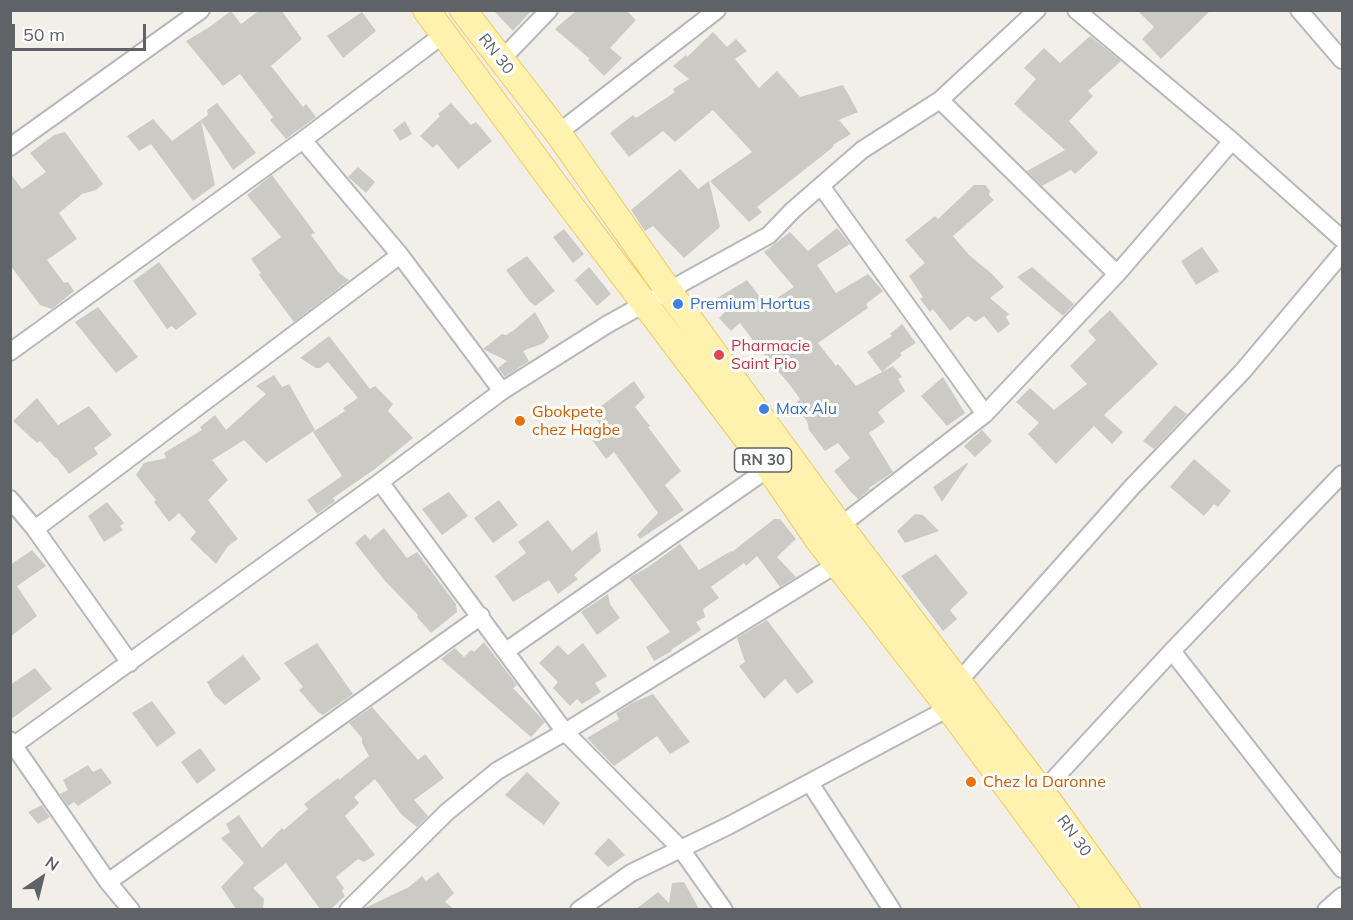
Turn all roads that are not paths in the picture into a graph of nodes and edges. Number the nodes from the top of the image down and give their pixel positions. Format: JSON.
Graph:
{"nodes":[{"id":1,"x":201,"y":10,"type":"edge"},
{"id":2,"x":426,"y":10,"type":"edge"},
{"id":3,"x":463,"y":10,"type":"edge"},
{"id":4,"x":549,"y":10,"type":"edge"},
{"id":5,"x":717,"y":10,"type":"edge"},
{"id":6,"x":1038,"y":10,"type":"edge"},
{"id":7,"x":1076,"y":10,"type":"edge"},
{"id":8,"x":1299,"y":10,"type":"edge"},
{"id":9,"x":444,"y":34,"type":"junction"},
{"id":10,"x":501,"y":60,"type":"junction"},
{"id":11,"x":1342,"y":60,"type":"edge"},
{"id":12,"x":940,"y":100,"type":"junction"},
{"id":13,"x":558,"y":133,"type":"junction"},
{"id":14,"x":303,"y":140,"type":"junction"},
{"id":15,"x":1232,"y":141,"type":"junction"},
{"id":16,"x":10,"y":147,"type":"edge"},
{"id":17,"x":821,"y":186,"type":"junction"},
{"id":18,"x":1342,"y":239,"type":"edge"},
{"id":19,"x":1342,"y":253,"type":"edge"},
{"id":20,"x":400,"y":255,"type":"junction"},
{"id":21,"x":1117,"y":274,"type":"junction"},
{"id":22,"x":668,"y":290,"type":"junction"},
{"id":23,"x":645,"y":303,"type":"junction"},
{"id":24,"x":10,"y":352,"type":"edge"},
{"id":25,"x":502,"y":391,"type":"junction"},
{"id":26,"x":985,"y":414,"type":"junction"},
{"id":27,"x":769,"y":468,"type":"junction"},
{"id":28,"x":1342,"y":474,"type":"edge"},
{"id":29,"x":380,"y":482,"type":"junction"},
{"id":30,"x":10,"y":499,"type":"edge"},
{"id":31,"x":840,"y":526,"type":"junction"},
{"id":32,"x":34,"y":529,"type":"junction"},
{"id":33,"x":837,"y":564,"type":"junction"},
{"id":34,"x":481,"y":616,"type":"junction"},
{"id":35,"x":506,"y":651,"type":"junction"},
{"id":36,"x":1172,"y":651,"type":"junction"},
{"id":37,"x":130,"y":663,"type":"junction"},
{"id":38,"x":959,"y":681,"type":"junction"},
{"id":39,"x":949,"y":708,"type":"junction"},
{"id":40,"x":565,"y":732,"type":"junction"},
{"id":41,"x":12,"y":744,"type":"edge"},
{"id":42,"x":810,"y":783,"type":"junction"},
{"id":43,"x":1042,"y":792,"type":"junction"},
{"id":44,"x":681,"y":849,"type":"junction"},
{"id":45,"x":1342,"y":869,"type":"edge"},
{"id":46,"x":108,"y":882,"type":"junction"},
{"id":47,"x":1342,"y":896,"type":"edge"},
{"id":48,"x":131,"y":909,"type":"edge"},
{"id":49,"x":348,"y":909,"type":"edge"},
{"id":50,"x":579,"y":909,"type":"edge"},
{"id":51,"x":724,"y":909,"type":"edge"},
{"id":52,"x":892,"y":909,"type":"edge"},
{"id":53,"x":1098,"y":909,"type":"edge"},
{"id":54,"x":1127,"y":909,"type":"edge"},
{"id":55,"x":1326,"y":909,"type":"edge"}],
"edges":[{"from":1,"to":16,"type":"street"},
{"from":2,"to":9,"type":"main road","number":"RN 30"},
{"from":3,"to":10,"type":"main road","name":"RN 30","number":"RN 30"},
{"from":4,"to":10,"type":"street"},
{"from":5,"to":13,"type":"street"},
{"from":6,"to":12,"type":"street"},
{"from":7,"to":15,"type":"street"},
{"from":8,"to":11,"type":"street"},
{"from":9,"to":14,"type":"street"},
{"from":9,"to":23,"type":"main road","number":"RN 30"},
{"from":10,"to":13,"type":"main road","name":"RN 30","number":"RN 30"},
{"from":12,"to":17,"type":"street"},
{"from":12,"to":21,"type":"street"},
{"from":13,"to":22,"type":"main road","name":"RN 30","number":"RN 30"},
{"from":14,"to":20,"type":"street"},
{"from":14,"to":24,"type":"street"},
{"from":15,"to":18,"type":"street"},
{"from":15,"to":21,"type":"street"},
{"from":17,"to":22,"type":"street"},
{"from":17,"to":26,"type":"street"},
{"from":19,"to":38,"type":"street"},
{"from":20,"to":25,"type":"street"},
{"from":20,"to":32,"type":"street"},
{"from":21,"to":26,"type":"street"},
{"from":22,"to":23,"type":"street"},
{"from":22,"to":31,"type":"main road","name":"RN 30","number":"RN 30"},
{"from":23,"to":25,"type":"street"},
{"from":23,"to":27,"type":"main road","number":"RN 30"},
{"from":25,"to":29,"type":"street"},
{"from":26,"to":31,"type":"street"},
{"from":27,"to":33,"type":"main road","number":"RN 30"},
{"from":27,"to":35,"type":"street"},
{"from":28,"to":36,"type":"street"},
{"from":29,"to":34,"type":"street"},
{"from":29,"to":37,"type":"street"},
{"from":30,"to":32,"type":"street"},
{"from":31,"to":38,"type":"main road","name":"RN 30","number":"RN 30"},
{"from":32,"to":37,"type":"street"},
{"from":33,"to":39,"type":"main road","number":"RN 30"},
{"from":33,"to":40,"type":"street"},
{"from":34,"to":35,"type":"street"},
{"from":34,"to":46,"type":"street"},
{"from":35,"to":40,"type":"street"},
{"from":36,"to":43,"type":"street"},
{"from":36,"to":45,"type":"street"},
{"from":37,"to":41,"type":"street"},
{"from":38,"to":43,"type":"main road","name":"RN 30","number":"RN 30"},
{"from":39,"to":42,"type":"street"},
{"from":39,"to":53,"type":"main road","number":"RN 30"},
{"from":40,"to":44,"type":"street"},
{"from":40,"to":49,"type":"street"},
{"from":41,"to":46,"type":"street"},
{"from":42,"to":44,"type":"street"},
{"from":42,"to":52,"type":"street"},
{"from":43,"to":54,"type":"main road","name":"RN 30","number":"RN 30"},
{"from":44,"to":50,"type":"street"},
{"from":44,"to":51,"type":"street"},
{"from":46,"to":48,"type":"street"},
{"from":47,"to":55,"type":"street"}]}
